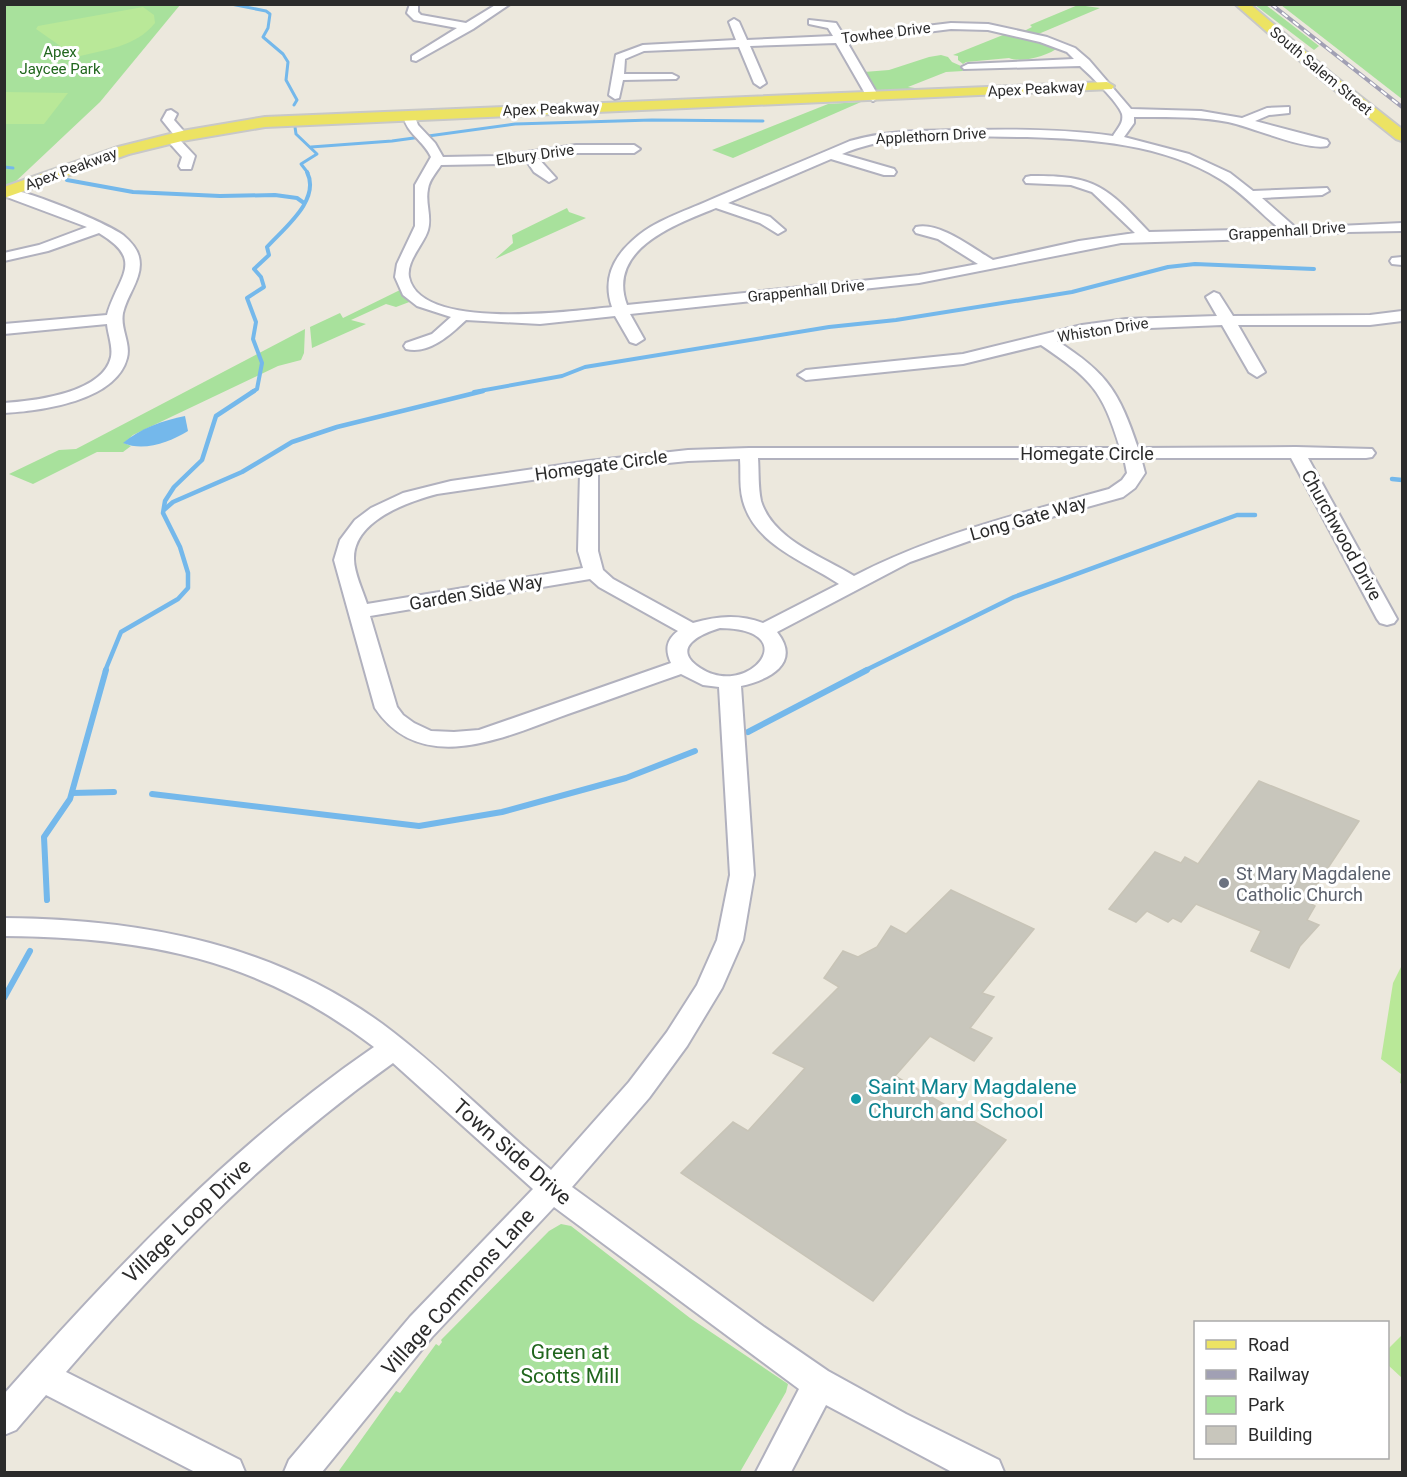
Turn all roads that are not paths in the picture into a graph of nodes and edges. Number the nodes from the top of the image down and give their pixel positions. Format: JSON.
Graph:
{"nodes":[{"id":1,"x":505,"y":4,"type":"edge"},
{"id":2,"x":1241,"y":4,"type":"edge"},
{"id":3,"x":414,"y":6,"type":"dead end"},
{"id":4,"x":734,"y":22,"type":"dead end"},
{"id":5,"x":813,"y":22,"type":"dead end"},
{"id":6,"x":469,"y":27,"type":"junction"},
{"id":7,"x":840,"y":40,"type":"junction"},
{"id":8,"x":743,"y":43,"type":"junction"},
{"id":9,"x":416,"y":58,"type":"dead end"},
{"id":10,"x":1085,"y":62,"type":"junction"},
{"id":11,"x":968,"y":67,"type":"dead end"},
{"id":12,"x":617,"y":77,"type":"junction"},
{"id":13,"x":672,"y":77,"type":"dead end"},
{"id":14,"x":760,"y":83,"type":"dead end"},
{"id":15,"x":1107,"y":86,"type":"junction"},
{"id":16,"x":615,"y":94,"type":"dead end"},
{"id":17,"x":873,"y":97,"type":"junction"},
{"id":18,"x":1285,"y":110,"type":"dead end"},
{"id":19,"x":1128,"y":112,"type":"junction"},
{"id":20,"x":171,"y":114,"type":"dead end"},
{"id":21,"x":409,"y":115,"type":"junction"},
{"id":22,"x":1243,"y":122,"type":"junction"},
{"id":23,"x":1402,"y":136,"type":"edge"},
{"id":24,"x":176,"y":137,"type":"junction"},
{"id":25,"x":1116,"y":140,"type":"junction"},
{"id":26,"x":1323,"y":143,"type":"dead end"},
{"id":27,"x":634,"y":149,"type":"dead end"},
{"id":28,"x":831,"y":155,"type":"junction"},
{"id":29,"x":530,"y":156,"type":"junction"},
{"id":30,"x":437,"y":161,"type":"junction"},
{"id":31,"x":186,"y":166,"type":"dead end"},
{"id":32,"x":889,"y":172,"type":"dead end"},
{"id":33,"x":549,"y":178,"type":"dead end"},
{"id":34,"x":1031,"y":180,"type":"dead end"},
{"id":35,"x":1322,"y":191,"type":"dead end"},
{"id":36,"x":6,"y":193,"type":"edge"},
{"id":37,"x":1251,"y":195,"type":"junction"},
{"id":38,"x":716,"y":203,"type":"junction"},
{"id":39,"x":1402,"y":227,"type":"edge"},
{"id":40,"x":98,"y":228,"type":"junction"},
{"id":41,"x":778,"y":230,"type":"dead end"},
{"id":42,"x":921,"y":230,"type":"dead end"},
{"id":43,"x":1292,"y":232,"type":"junction"},
{"id":44,"x":1145,"y":236,"type":"junction"},
{"id":45,"x":4,"y":257,"type":"edge"},
{"id":46,"x":992,"y":266,"type":"junction"},
{"id":47,"x":1214,"y":297,"type":"dead end"},
{"id":48,"x":623,"y":311,"type":"junction"},
{"id":49,"x":464,"y":315,"type":"junction"},
{"id":50,"x":1402,"y":316,"type":"edge"},
{"id":51,"x":112,"y":319,"type":"junction"},
{"id":52,"x":1227,"y":321,"type":"junction"},
{"id":53,"x":4,"y":329,"type":"edge"},
{"id":54,"x":636,"y":339,"type":"dead end"},
{"id":55,"x":1044,"y":340,"type":"junction"},
{"id":56,"x":412,"y":346,"type":"dead end"},
{"id":57,"x":1257,"y":372,"type":"dead end"},
{"id":58,"x":806,"y":375,"type":"dead end"},
{"id":59,"x":4,"y":408,"type":"edge"},
{"id":60,"x":1296,"y":452,"type":"junction"},
{"id":61,"x":749,"y":453,"type":"junction"},
{"id":62,"x":1132,"y":453,"type":"junction"},
{"id":63,"x":1366,"y":453,"type":"dead end"},
{"id":64,"x":589,"y":466,"type":"junction"},
{"id":65,"x":594,"y":572,"type":"junction"},
{"id":66,"x":853,"y":584,"type":"junction"},
{"id":67,"x":358,"y":612,"type":"junction"},
{"id":68,"x":1388,"y":619,"type":"dead end"},
{"id":69,"x":691,"y":630,"type":"junction"},
{"id":70,"x":764,"y":631,"type":"junction"},
{"id":71,"x":682,"y":666,"type":"junction"},
{"id":72,"x":730,"y":682,"type":"junction"},
{"id":73,"x":4,"y":927,"type":"edge"},
{"id":74,"x":394,"y":1048,"type":"junction"},
{"id":75,"x":553,"y":1188,"type":"junction"},
{"id":76,"x":41,"y":1376,"type":"junction"},
{"id":77,"x":820,"y":1383,"type":"junction"},
{"id":78,"x":4,"y":1419,"type":"edge"},
{"id":79,"x":228,"y":1473,"type":"edge"},
{"id":80,"x":301,"y":1473,"type":"edge"},
{"id":81,"x":773,"y":1473,"type":"edge"},
{"id":82,"x":987,"y":1473,"type":"edge"}],
"edges":[{"from":1,"to":6,"type":"street"},
{"from":2,"to":23,"type":"main road","name":"South Salem Street"},
{"from":3,"to":6,"type":"street"},
{"from":4,"to":8,"type":"street"},
{"from":5,"to":7,"type":"street"},
{"from":6,"to":9,"type":"street"},
{"from":7,"to":8,"type":"street","name":"Towhee Drive"},
{"from":7,"to":10,"type":"street","name":"Towhee Drive"},
{"from":7,"to":17,"type":"street"},
{"from":8,"to":12,"type":"street","name":"Towhee Drive"},
{"from":8,"to":14,"type":"street"},
{"from":10,"to":11,"type":"street"},
{"from":10,"to":15,"type":"street","name":"Towhee Drive"},
{"from":12,"to":13,"type":"street"},
{"from":12,"to":16,"type":"street","name":"Towhee Drive"},
{"from":15,"to":17,"type":"main road","name":"Apex Peakway"},
{"from":15,"to":19,"type":"street","name":"Towhee Drive"},
{"from":17,"to":21,"type":"main road","name":"Apex Peakway"},
{"from":18,"to":22,"type":"street"},
{"from":19,"to":22,"type":"street"},
{"from":19,"to":25,"type":"street"},
{"from":20,"to":24,"type":"street"},
{"from":21,"to":24,"type":"main road","name":"Apex Peakway"},
{"from":21,"to":30,"type":"street"},
{"from":22,"to":26,"type":"street"},
{"from":24,"to":31,"type":"street"},
{"from":24,"to":36,"type":"main road","name":"Apex Peakway"},
{"from":25,"to":28,"type":"street","name":"Applethorn Drive"},
{"from":25,"to":37,"type":"street","name":"Applethorn Drive"},
{"from":27,"to":29,"type":"street","name":"Elbury Drive"},
{"from":28,"to":32,"type":"street"},
{"from":28,"to":38,"type":"street","name":"Applethorn Drive"},
{"from":29,"to":30,"type":"street","name":"Elbury Drive"},
{"from":29,"to":33,"type":"street"},
{"from":30,"to":49,"type":"street","name":"Grappenhall Drive"},
{"from":34,"to":44,"type":"street"},
{"from":35,"to":37,"type":"street"},
{"from":36,"to":40,"type":"street"},
{"from":37,"to":43,"type":"street","name":"Applethorn Drive"},
{"from":38,"to":41,"type":"street"},
{"from":38,"to":48,"type":"street","name":"Applethorn Drive"},
{"from":39,"to":43,"type":"street","name":"Grappenhall Drive"},
{"from":40,"to":45,"type":"street"},
{"from":40,"to":51,"type":"street"},
{"from":42,"to":46,"type":"street"},
{"from":43,"to":44,"type":"street","name":"Grappenhall Drive"},
{"from":44,"to":46,"type":"street","name":"Grappenhall Drive"},
{"from":46,"to":48,"type":"street","name":"Grappenhall Drive"},
{"from":47,"to":52,"type":"street"},
{"from":48,"to":49,"type":"street","name":"Grappenhall Drive"},
{"from":48,"to":54,"type":"street","name":"Applethorn Drive"},
{"from":49,"to":56,"type":"street"},
{"from":50,"to":52,"type":"street","name":"Whiston Drive"},
{"from":51,"to":53,"type":"street"},
{"from":51,"to":59,"type":"street"},
{"from":52,"to":55,"type":"street","name":"Whiston Drive"},
{"from":52,"to":57,"type":"street"},
{"from":55,"to":58,"type":"street","name":"Whiston Drive"},
{"from":55,"to":62,"type":"street","name":"Long Gate Way"},
{"from":60,"to":62,"type":"street","name":"Homegate Circle"},
{"from":60,"to":63,"type":"street","name":"Homegate Circle"},
{"from":60,"to":68,"type":"street","name":"Churchwood Drive"},
{"from":61,"to":62,"type":"street","name":"Homegate Circle"},
{"from":61,"to":64,"type":"street","name":"Homegate Circle"},
{"from":61,"to":66,"type":"street"},
{"from":62,"to":66,"type":"street","name":"Long Gate Way"},
{"from":64,"to":65,"type":"street"},
{"from":64,"to":67,"type":"street","name":"Homegate Circle"},
{"from":65,"to":67,"type":"street","name":"Garden Side Way"},
{"from":65,"to":69,"type":"street"},
{"from":66,"to":70,"type":"street","name":"Long Gate Way"},
{"from":67,"to":71,"type":"street","name":"Homegate Circle"},
{"from":69,"to":70,"type":"street"},
{"from":69,"to":71,"type":"street"},
{"from":70,"to":72,"type":"street"},
{"from":71,"to":72,"type":"street"},
{"from":72,"to":75,"type":"street","name":"Village Commons Lane"},
{"from":73,"to":74,"type":"street","name":"Town Side Drive"},
{"from":74,"to":75,"type":"street","name":"Town Side Drive"},
{"from":74,"to":76,"type":"street","name":"Village Loop Drive"},
{"from":75,"to":77,"type":"street","name":"Town Side Drive"},
{"from":75,"to":80,"type":"street","name":"Village Commons Lane"},
{"from":76,"to":78,"type":"street","name":"Village Loop Drive"},
{"from":76,"to":79,"type":"street"},
{"from":77,"to":81,"type":"street"},
{"from":77,"to":82,"type":"street","name":"Town Side Drive"}]}
